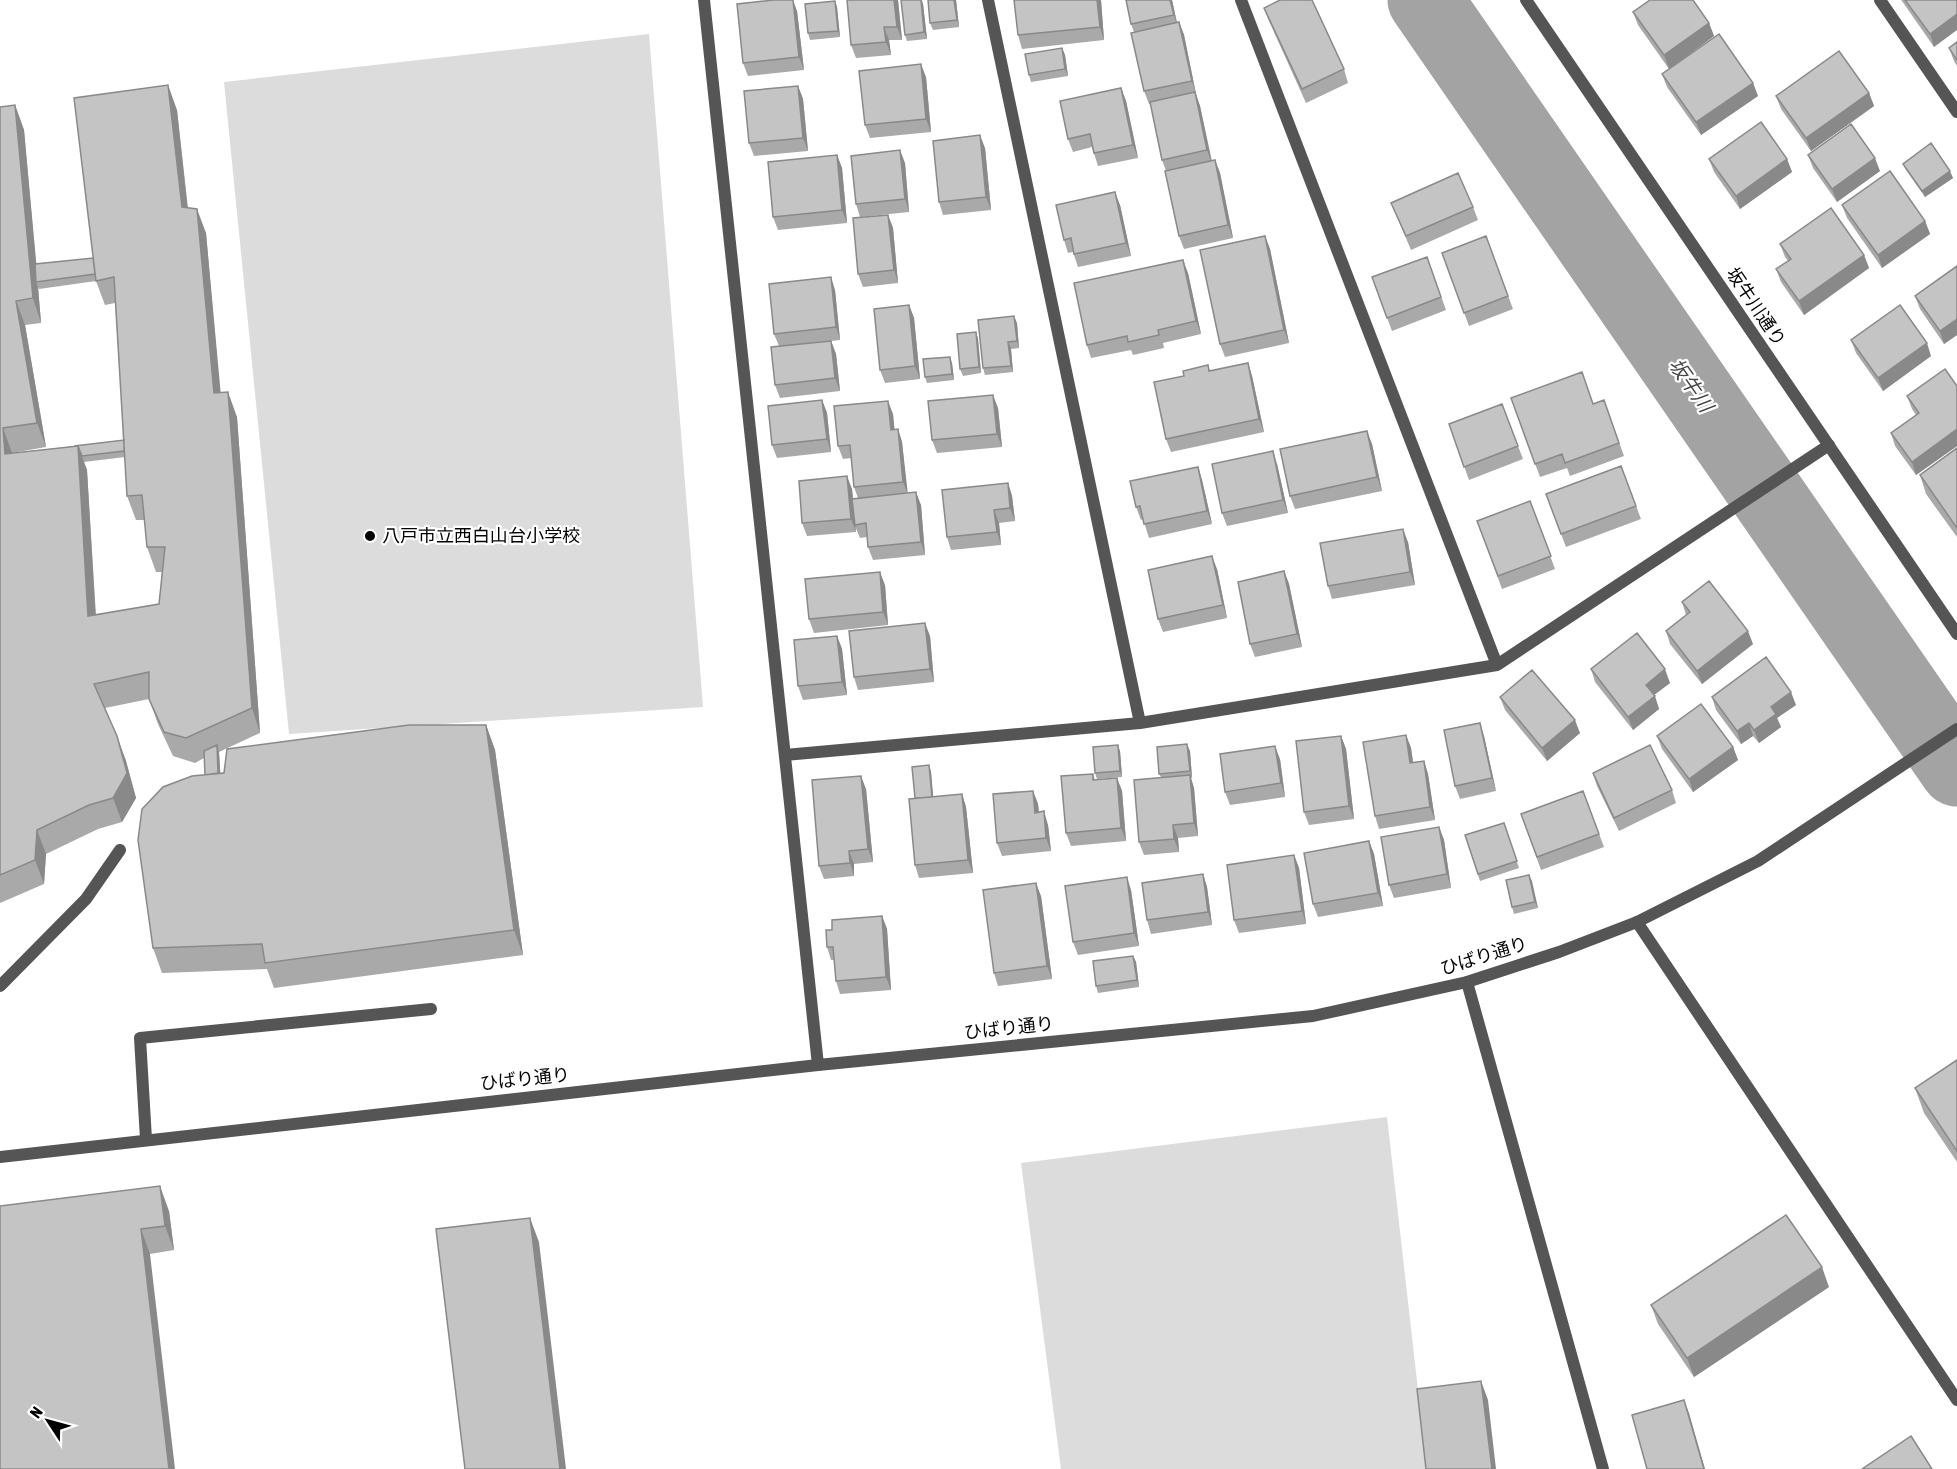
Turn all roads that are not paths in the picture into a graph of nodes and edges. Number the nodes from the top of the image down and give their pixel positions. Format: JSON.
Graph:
{"nodes":[{"id":1,"x":704,"y":0,"type":"edge"},
{"id":2,"x":988,"y":0,"type":"edge"},
{"id":3,"x":1241,"y":0,"type":"edge"},
{"id":4,"x":1526,"y":0,"type":"edge"},
{"id":5,"x":1880,"y":0,"type":"edge"},
{"id":6,"x":1957,"y":112,"type":"edge"},
{"id":7,"x":1829,"y":445,"type":"junction"},
{"id":8,"x":1957,"y":634,"type":"edge"},
{"id":9,"x":1497,"y":665,"type":"junction"},
{"id":10,"x":1140,"y":723,"type":"junction"},
{"id":11,"x":1957,"y":729,"type":"edge"},
{"id":12,"x":785,"y":755,"type":"junction"},
{"id":13,"x":120,"y":850,"type":"dead end"},
{"id":14,"x":1636,"y":922,"type":"junction"},
{"id":15,"x":1467,"y":982,"type":"junction"},
{"id":16,"x":0,"y":986,"type":"edge"},
{"id":17,"x":431,"y":1010,"type":"dead end"},
{"id":18,"x":818,"y":1065,"type":"junction"},
{"id":19,"x":146,"y":1139,"type":"junction"},
{"id":20,"x":0,"y":1156,"type":"edge"},
{"id":21,"x":1957,"y":1400,"type":"edge"},
{"id":22,"x":1603,"y":1469,"type":"edge"}],
"edges":[{"from":1,"to":12,"type":"street"},
{"from":2,"to":10,"type":"street"},
{"from":3,"to":9,"type":"street"},
{"from":4,"to":7,"type":"street","name":"坂牛川通り"},
{"from":5,"to":6,"type":"street"},
{"from":7,"to":8,"type":"street","name":"坂牛川通り"},
{"from":7,"to":9,"type":"street"},
{"from":9,"to":10,"type":"street"},
{"from":10,"to":12,"type":"street"},
{"from":11,"to":14,"type":"street","name":"ひばり通り"},
{"from":12,"to":18,"type":"street"},
{"from":13,"to":16,"type":"street"},
{"from":14,"to":15,"type":"street","name":"ひばり通り"},
{"from":14,"to":21,"type":"street"},
{"from":15,"to":18,"type":"street","name":"ひばり通り"},
{"from":15,"to":22,"type":"street"},
{"from":17,"to":19,"type":"street"},
{"from":18,"to":19,"type":"street","name":"ひばり通り"},
{"from":19,"to":20,"type":"street","name":"ひばり通り"}]}
